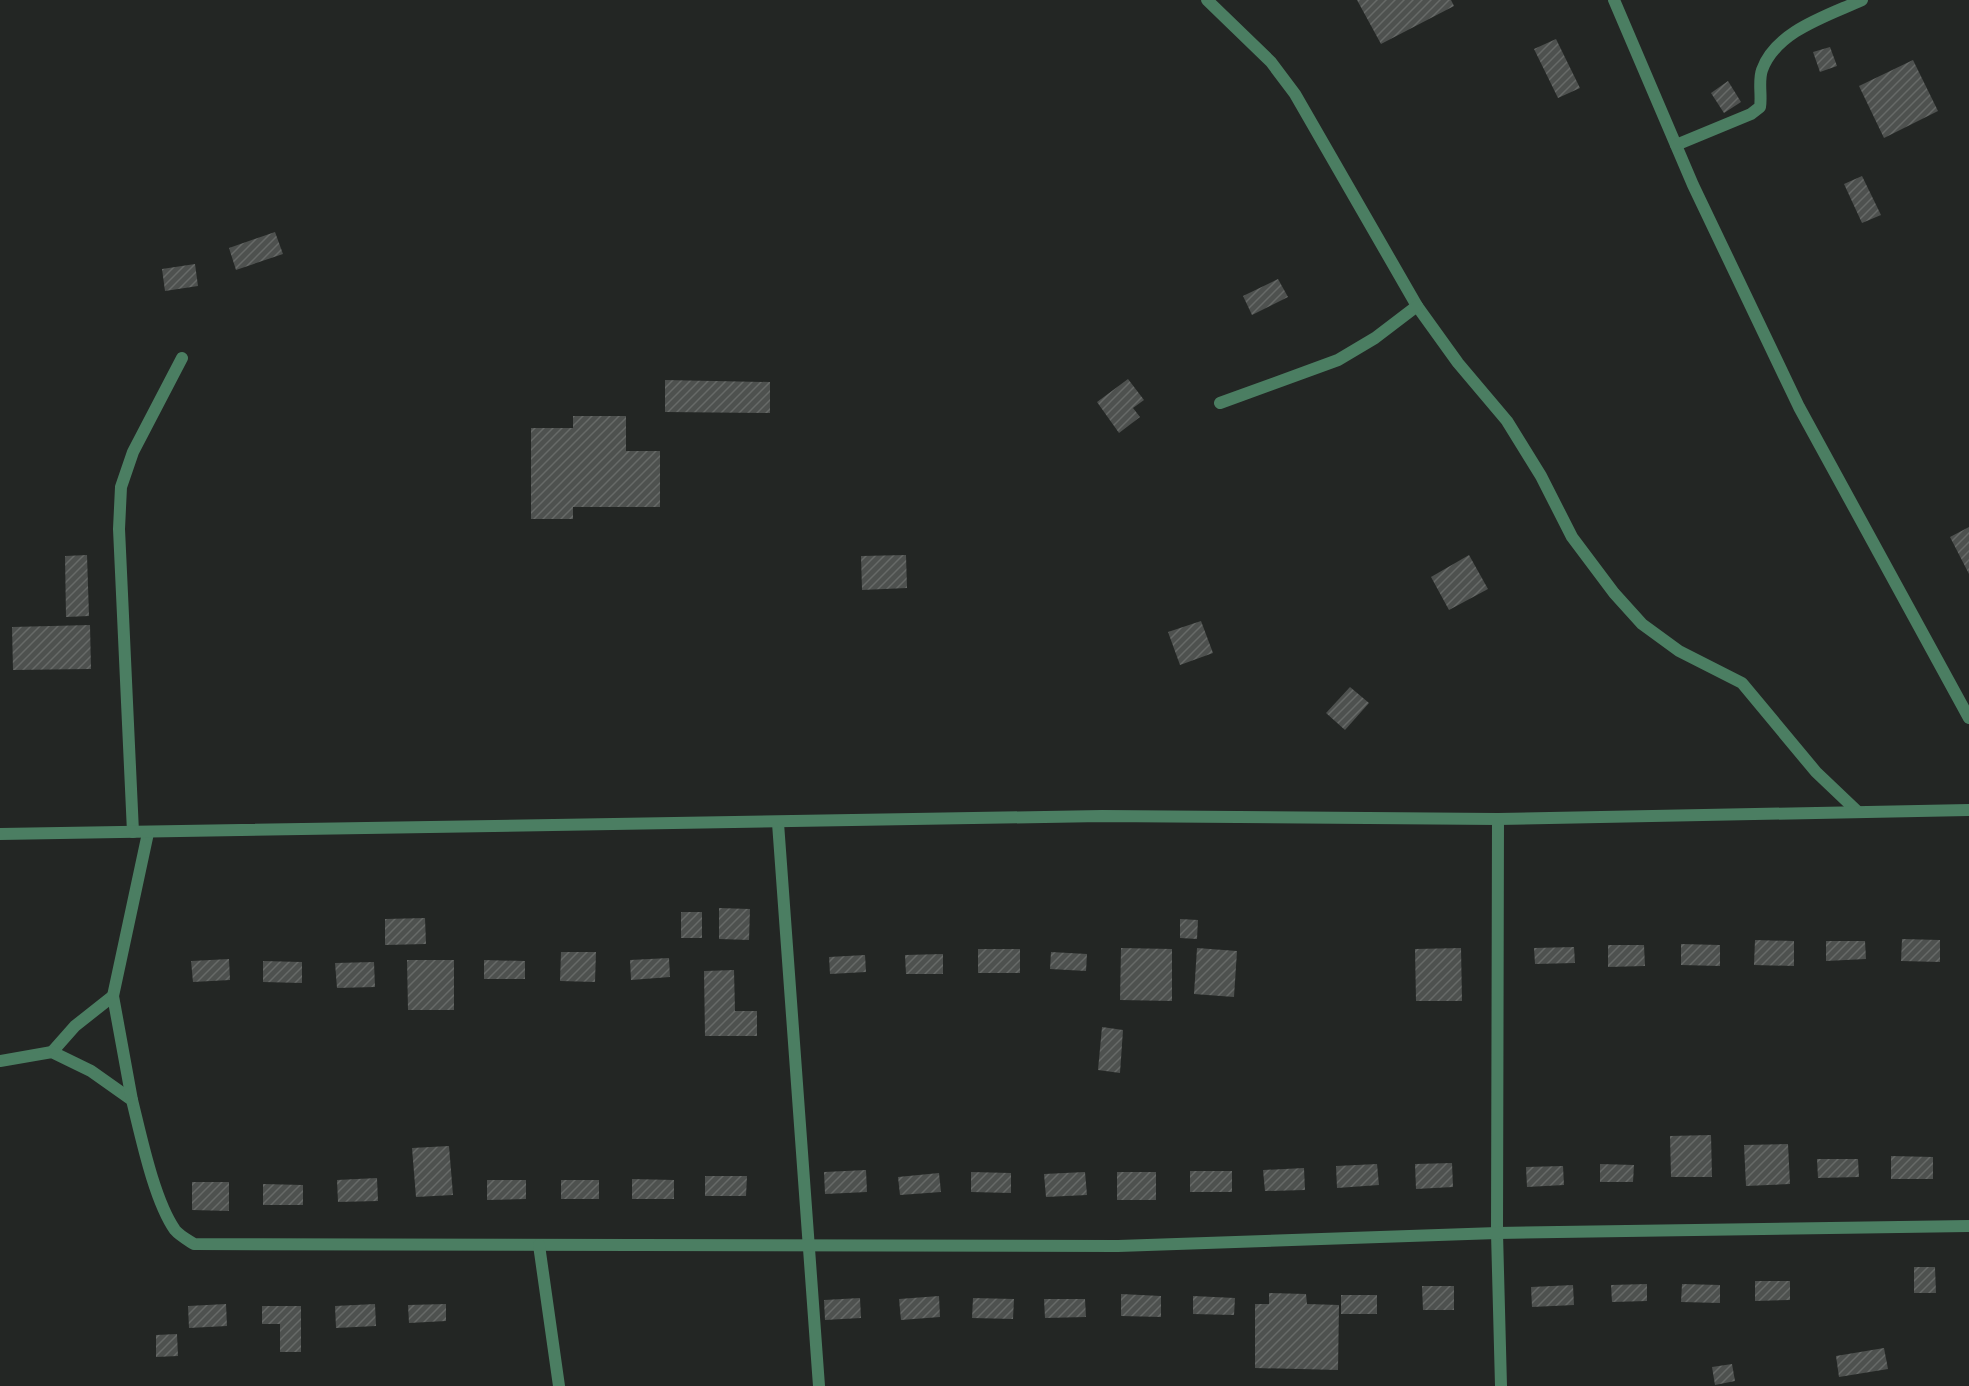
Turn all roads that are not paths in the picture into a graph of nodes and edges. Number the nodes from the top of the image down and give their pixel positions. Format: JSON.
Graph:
{"nodes":[{"id":1,"x":1208,"y":0,"type":"edge"},
{"id":2,"x":1614,"y":0,"type":"edge"},
{"id":3,"x":1862,"y":0,"type":"edge"},
{"id":4,"x":1676,"y":145,"type":"junction"},
{"id":5,"x":1417,"y":306,"type":"junction"},
{"id":6,"x":182,"y":358,"type":"dead end"},
{"id":7,"x":1220,"y":403,"type":"dead end"},
{"id":8,"x":1969,"y":718,"type":"edge"},
{"id":9,"x":1857,"y":810,"type":"junction"},
{"id":10,"x":1969,"y":810,"type":"edge"},
{"id":11,"x":1498,"y":819,"type":"junction"},
{"id":12,"x":778,"y":823,"type":"junction"},
{"id":13,"x":133,"y":832,"type":"junction"},
{"id":14,"x":148,"y":833,"type":"junction"},
{"id":15,"x":0,"y":834,"type":"edge"},
{"id":16,"x":113,"y":996,"type":"junction"},
{"id":17,"x":52,"y":1052,"type":"junction"},
{"id":18,"x":0,"y":1061,"type":"edge"},
{"id":19,"x":132,"y":1100,"type":"junction"},
{"id":20,"x":1969,"y":1226,"type":"edge"},
{"id":21,"x":1497,"y":1233,"type":"junction"},
{"id":22,"x":539,"y":1245,"type":"junction"},
{"id":23,"x":809,"y":1245,"type":"junction"},
{"id":24,"x":559,"y":1386,"type":"edge"},
{"id":25,"x":819,"y":1386,"type":"edge"},
{"id":26,"x":1501,"y":1386,"type":"edge"}],
"edges":[{"from":1,"to":5,"type":"street"},
{"from":2,"to":4,"type":"street"},
{"from":3,"to":4,"type":"street"},
{"from":4,"to":8,"type":"street"},
{"from":5,"to":7,"type":"street"},
{"from":5,"to":9,"type":"street"},
{"from":6,"to":13,"type":"street"},
{"from":9,"to":10,"type":"street"},
{"from":9,"to":11,"type":"street"},
{"from":11,"to":12,"type":"street"},
{"from":11,"to":21,"type":"street"},
{"from":12,"to":14,"type":"street"},
{"from":12,"to":23,"type":"street"},
{"from":13,"to":14,"type":"street"},
{"from":13,"to":15,"type":"street"},
{"from":14,"to":16,"type":"street"},
{"from":16,"to":17,"type":"street"},
{"from":16,"to":19,"type":"street"},
{"from":17,"to":18,"type":"street"},
{"from":17,"to":19,"type":"street"},
{"from":19,"to":22,"type":"street"},
{"from":20,"to":21,"type":"street"},
{"from":21,"to":23,"type":"street"},
{"from":21,"to":26,"type":"street"},
{"from":22,"to":23,"type":"street"},
{"from":22,"to":24,"type":"street"},
{"from":23,"to":25,"type":"street"}]}
